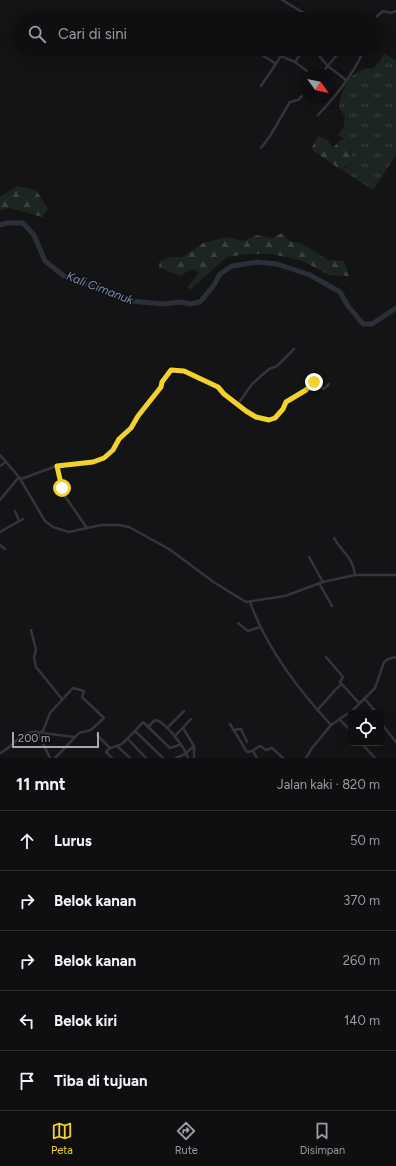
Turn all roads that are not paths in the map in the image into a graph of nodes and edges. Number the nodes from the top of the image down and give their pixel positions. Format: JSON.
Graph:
{"nodes":[{"id":1,"x":282,"y":0,"type":"edge"},
{"id":2,"x":396,"y":11,"type":"edge"},
{"id":3,"x":302,"y":12,"type":"edge"},
{"id":4,"x":382,"y":12,"type":"edge"},
{"id":5,"x":264,"y":56,"type":"edge"},
{"id":6,"x":282,"y":56,"type":"edge"},
{"id":7,"x":285,"y":56,"type":"edge"},
{"id":8,"x":299,"y":56,"type":"edge"},
{"id":9,"x":319,"y":56,"type":"edge"},
{"id":10,"x":336,"y":56,"type":"edge"},
{"id":11,"x":361,"y":56,"type":"edge"},
{"id":12,"x":295,"y":62,"type":"junction"},
{"id":13,"x":276,"y":64,"type":"junction"},
{"id":14,"x":328,"y":66,"type":"junction"},
{"id":15,"x":303,"y":68,"type":"edge"},
{"id":16,"x":346,"y":80,"type":"junction"},
{"id":17,"x":261,"y":86,"type":"dead end"},
{"id":18,"x":300,"y":98,"type":"edge"},
{"id":19,"x":318,"y":115,"type":"dead end"},
{"id":20,"x":261,"y":148,"type":"dead end"},
{"id":21,"x":294,"y":349,"type":"dead end"},
{"id":22,"x":329,"y":384,"type":"dead end"},
{"id":23,"x":238,"y":404,"type":"junction"},
{"id":24,"x":0,"y":455,"type":"edge"},
{"id":25,"x":6,"y":462,"type":"junction"},
{"id":26,"x":0,"y":466,"type":"edge"},
{"id":27,"x":57,"y":466,"type":"junction"},
{"id":28,"x":20,"y":478,"type":"junction"},
{"id":29,"x":0,"y":494,"type":"edge"},
{"id":30,"x":3,"y":497,"type":"junction"},
{"id":31,"x":0,"y":500,"type":"edge"},
{"id":32,"x":15,"y":511,"type":"dead end"},
{"id":33,"x":23,"y":519,"type":"dead end"},
{"id":34,"x":19,"y":521,"type":"junction"},
{"id":35,"x":87,"y":528,"type":"junction"},
{"id":36,"x":0,"y":532,"type":"edge"},
{"id":37,"x":334,"y":538,"type":"dead end"},
{"id":38,"x":0,"y":545,"type":"edge"},
{"id":39,"x":5,"y":549,"type":"dead end"},
{"id":40,"x":310,"y":557,"type":"dead end"},
{"id":41,"x":355,"y":575,"type":"junction"},
{"id":42,"x":396,"y":575,"type":"edge"},
{"id":43,"x":323,"y":582,"type":"junction"},
{"id":44,"x":319,"y":583,"type":"junction"},
{"id":45,"x":250,"y":602,"type":"junction"},
{"id":46,"x":332,"y":606,"type":"dead end"},
{"id":47,"x":238,"y":623,"type":"dead end"},
{"id":48,"x":260,"y":627,"type":"junction"},
{"id":49,"x":31,"y":630,"type":"dead end"},
{"id":50,"x":326,"y":657,"type":"dead end"},
{"id":51,"x":396,"y":657,"type":"edge"},
{"id":52,"x":342,"y":684,"type":"junction"},
{"id":53,"x":364,"y":698,"type":"junction"},
{"id":54,"x":62,"y":699,"type":"junction"},
{"id":55,"x":359,"y":703,"type":"junction"},
{"id":56,"x":374,"y":709,"type":"edge"},
{"id":57,"x":317,"y":710,"type":"junction"},
{"id":58,"x":184,"y":711,"type":"dead end"},
{"id":59,"x":191,"y":719,"type":"dead end"},
{"id":60,"x":339,"y":719,"type":"junction"},
{"id":61,"x":230,"y":724,"type":"dead end"},
{"id":62,"x":331,"y":725,"type":"junction"},
{"id":63,"x":149,"y":726,"type":"junction"},
{"id":64,"x":384,"y":727,"type":"edge"},
{"id":65,"x":167,"y":728,"type":"junction"},
{"id":66,"x":183,"y":728,"type":"junction"},
{"id":67,"x":348,"y":728,"type":"edge"},
{"id":68,"x":233,"y":730,"type":"junction"},
{"id":69,"x":135,"y":731,"type":"junction"},
{"id":70,"x":40,"y":732,"type":"junction"},
{"id":71,"x":97,"y":735,"type":"dead end"},
{"id":72,"x":75,"y":737,"type":"junction"},
{"id":73,"x":174,"y":737,"type":"junction"},
{"id":74,"x":128,"y":739,"type":"junction"},
{"id":75,"x":247,"y":742,"type":"dead end"},
{"id":76,"x":396,"y":742,"type":"edge"},
{"id":77,"x":180,"y":744,"type":"junction"},
{"id":78,"x":117,"y":746,"type":"junction"},
{"id":79,"x":194,"y":746,"type":"junction"},
{"id":80,"x":364,"y":746,"type":"edge"},
{"id":81,"x":110,"y":748,"type":"junction"},
{"id":82,"x":252,"y":751,"type":"junction"},
{"id":83,"x":186,"y":752,"type":"junction"},
{"id":84,"x":0,"y":753,"type":"edge"},
{"id":85,"x":50,"y":758,"type":"edge"},
{"id":86,"x":55,"y":758,"type":"edge"},
{"id":87,"x":112,"y":758,"type":"edge"},
{"id":88,"x":130,"y":758,"type":"edge"},
{"id":89,"x":146,"y":758,"type":"edge"},
{"id":90,"x":162,"y":758,"type":"edge"},
{"id":91,"x":176,"y":758,"type":"edge"},
{"id":92,"x":188,"y":758,"type":"edge"},
{"id":93,"x":194,"y":758,"type":"edge"},
{"id":94,"x":257,"y":758,"type":"edge"},
{"id":95,"x":283,"y":758,"type":"edge"},
{"id":96,"x":306,"y":758,"type":"edge"},
{"id":97,"x":375,"y":758,"type":"edge"}],
"edges":[{"from":1,"to":3,"type":"street"},
{"from":2,"to":4,"type":"street"},
{"from":5,"to":13,"type":"street"},
{"from":6,"to":13,"type":"street"},
{"from":7,"to":12,"type":"street"},
{"from":8,"to":12,"type":"street"},
{"from":9,"to":14,"type":"street"},
{"from":10,"to":14,"type":"street"},
{"from":11,"to":16,"type":"street"},
{"from":12,"to":15,"type":"street"},
{"from":13,"to":17,"type":"street"},
{"from":14,"to":16,"type":"street"},
{"from":16,"to":19,"type":"street"},
{"from":18,"to":20,"type":"street"},
{"from":21,"to":23,"type":"street"},
{"from":22,"to":23,"type":"street"},
{"from":23,"to":27,"type":"street"},
{"from":24,"to":25,"type":"street"},
{"from":25,"to":26,"type":"street"},
{"from":25,"to":28,"type":"street"},
{"from":27,"to":28,"type":"street"},
{"from":27,"to":35,"type":"street"},
{"from":28,"to":30,"type":"street"},
{"from":28,"to":35,"type":"street"},
{"from":29,"to":30,"type":"street"},
{"from":30,"to":31,"type":"street"},
{"from":32,"to":34,"type":"street"},
{"from":33,"to":34,"type":"street"},
{"from":34,"to":36,"type":"street"},
{"from":35,"to":45,"type":"street"},
{"from":37,"to":41,"type":"street"},
{"from":38,"to":39,"type":"street"},
{"from":40,"to":43,"type":"street"},
{"from":41,"to":42,"type":"street"},
{"from":41,"to":43,"type":"street"},
{"from":43,"to":44,"type":"street"},
{"from":44,"to":45,"type":"street"},
{"from":44,"to":46,"type":"street"},
{"from":45,"to":48,"type":"street"},
{"from":47,"to":48,"type":"street"},
{"from":48,"to":57,"type":"street"},
{"from":49,"to":54,"type":"street"},
{"from":50,"to":52,"type":"street"},
{"from":51,"to":53,"type":"street"},
{"from":52,"to":55,"type":"street"},
{"from":52,"to":57,"type":"street"},
{"from":53,"to":55,"type":"street"},
{"from":53,"to":56,"type":"street"},
{"from":54,"to":70,"type":"street"},
{"from":54,"to":72,"type":"street"},
{"from":55,"to":60,"type":"street"},
{"from":57,"to":62,"type":"street"},
{"from":58,"to":65,"type":"street"},
{"from":59,"to":66,"type":"street"},
{"from":60,"to":62,"type":"street"},
{"from":60,"to":67,"type":"street"},
{"from":61,"to":68,"type":"street"},
{"from":62,"to":96,"type":"street"},
{"from":63,"to":65,"type":"street"},
{"from":63,"to":69,"type":"street"},
{"from":63,"to":77,"type":"street"},
{"from":64,"to":76,"type":"street"},
{"from":65,"to":73,"type":"street"},
{"from":66,"to":73,"type":"street"},
{"from":66,"to":79,"type":"street"},
{"from":68,"to":75,"type":"street"},
{"from":68,"to":82,"type":"street"},
{"from":69,"to":74,"type":"street"},
{"from":69,"to":90,"type":"street"},
{"from":70,"to":72,"type":"street"},
{"from":70,"to":84,"type":"street"},
{"from":70,"to":85,"type":"street"},
{"from":71,"to":81,"type":"street"},
{"from":72,"to":86,"type":"street"},
{"from":73,"to":77,"type":"street"},
{"from":74,"to":78,"type":"street"},
{"from":74,"to":89,"type":"street"},
{"from":77,"to":83,"type":"street"},
{"from":78,"to":81,"type":"street"},
{"from":78,"to":88,"type":"street"},
{"from":79,"to":83,"type":"street"},
{"from":79,"to":93,"type":"street"},
{"from":80,"to":97,"type":"street"},
{"from":81,"to":87,"type":"street"},
{"from":82,"to":94,"type":"street"},
{"from":82,"to":95,"type":"street"},
{"from":83,"to":91,"type":"street"},
{"from":83,"to":92,"type":"street"}]}
